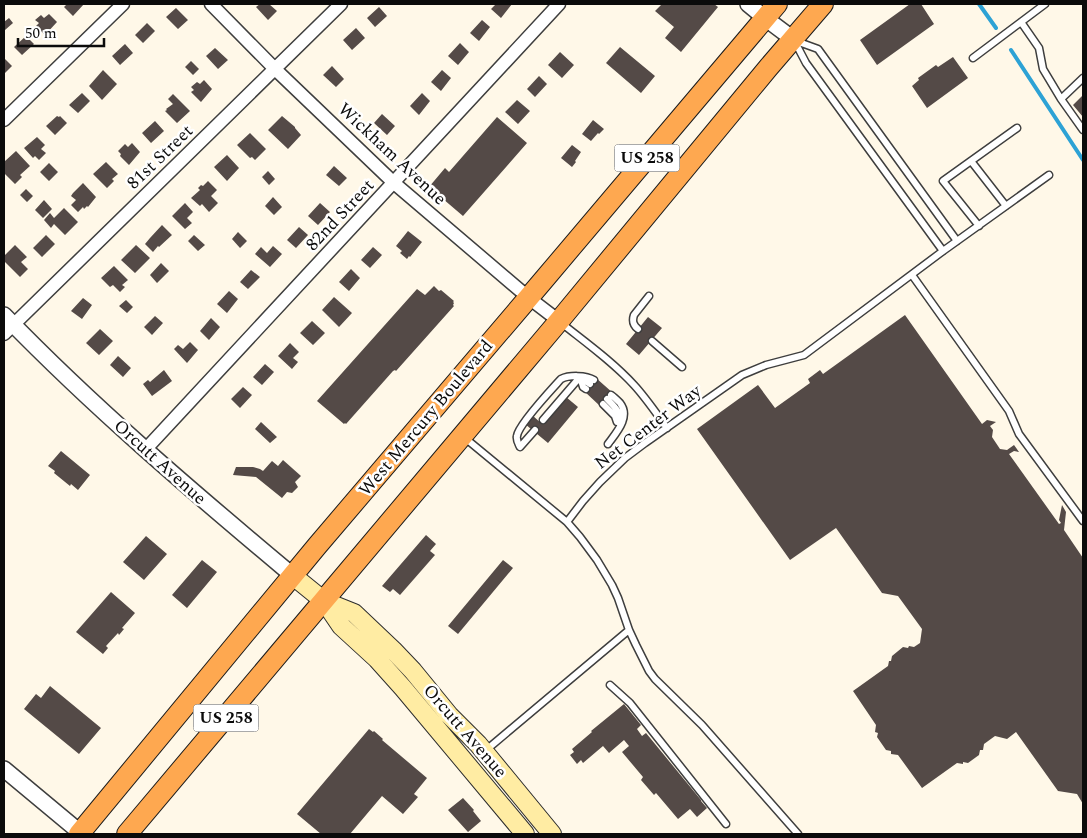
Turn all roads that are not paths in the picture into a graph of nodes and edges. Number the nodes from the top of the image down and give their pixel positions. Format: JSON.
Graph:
{"nodes":[{"id":1,"x":123,"y":4,"type":"edge"},
{"id":2,"x":211,"y":4,"type":"edge"},
{"id":3,"x":341,"y":4,"type":"edge"},
{"id":4,"x":559,"y":4,"type":"edge"},
{"id":5,"x":748,"y":4,"type":"edge"},
{"id":6,"x":823,"y":4,"type":"edge"},
{"id":7,"x":1045,"y":4,"type":"edge"},
{"id":8,"x":771,"y":11,"type":"edge"},
{"id":9,"x":1021,"y":22,"type":"junction"},
{"id":10,"x":793,"y":39,"type":"junction"},
{"id":11,"x":974,"y":58,"type":"dead end"},
{"id":12,"x":275,"y":69,"type":"junction"},
{"id":13,"x":1083,"y":78,"type":"edge"},
{"id":14,"x":1061,"y":98,"type":"junction"},
{"id":15,"x":4,"y":120,"type":"edge"},
{"id":16,"x":1017,"y":128,"type":"dead end"},
{"id":17,"x":1083,"y":130,"type":"edge"},
{"id":18,"x":971,"y":161,"type":"junction"},
{"id":19,"x":1049,"y":175,"type":"dead end"},
{"id":20,"x":394,"y":183,"type":"junction"},
{"id":21,"x":1006,"y":206,"type":"junction"},
{"id":22,"x":978,"y":226,"type":"junction"},
{"id":23,"x":957,"y":241,"type":"junction"},
{"id":24,"x":943,"y":252,"type":"junction"},
{"id":25,"x":912,"y":275,"type":"junction"},
{"id":26,"x":649,"y":296,"type":"dead end"},
{"id":27,"x":529,"y":298,"type":"junction"},
{"id":28,"x":559,"y":321,"type":"junction"},
{"id":29,"x":7,"y":325,"type":"edge"},
{"id":30,"x":638,"y":328,"type":"dead end"},
{"id":31,"x":652,"y":341,"type":"dead end"},
{"id":32,"x":682,"y":367,"type":"dead end"},
{"id":33,"x":580,"y":377,"type":"junction"},
{"id":34,"x":543,"y":420,"type":"dead end"},
{"id":35,"x":619,"y":428,"type":"junction"},
{"id":36,"x":667,"y":428,"type":"junction"},
{"id":37,"x":535,"y":430,"type":"dead end"},
{"id":38,"x":462,"y":436,"type":"junction"},
{"id":39,"x":608,"y":444,"type":"dead end"},
{"id":40,"x":145,"y":450,"type":"junction"},
{"id":41,"x":1083,"y":521,"type":"edge"},
{"id":42,"x":567,"y":522,"type":"junction"},
{"id":43,"x":292,"y":576,"type":"junction"},
{"id":44,"x":324,"y":601,"type":"junction"},
{"id":45,"x":629,"y":630,"type":"junction"},
{"id":46,"x":610,"y":684,"type":"dead end"},
{"id":47,"x":484,"y":752,"type":"junction"},
{"id":48,"x":464,"y":761,"type":"junction"},
{"id":49,"x":4,"y":769,"type":"edge"},
{"id":50,"x":516,"y":790,"type":"junction"},
{"id":51,"x":726,"y":824,"type":"dead end"},
{"id":52,"x":80,"y":834,"type":"edge"},
{"id":53,"x":127,"y":834,"type":"edge"},
{"id":54,"x":525,"y":834,"type":"edge"},
{"id":55,"x":552,"y":834,"type":"edge"},
{"id":56,"x":798,"y":834,"type":"edge"}],
"edges":[{"from":1,"to":15,"type":"street"},
{"from":2,"to":12,"type":"street","name":"Wickham Avenue"},
{"from":3,"to":12,"type":"street","name":"81st Street"},
{"from":4,"to":20,"type":"street","name":"82nd Street"},
{"from":5,"to":8,"type":"street"},
{"from":6,"to":10,"type":"highway","number":"US 258"},
{"from":7,"to":9,"type":"lane"},
{"from":8,"to":10,"type":"street"},
{"from":8,"to":27,"type":"highway","name":"West Mercury Boulevard","number":"US 258"},
{"from":9,"to":11,"type":"lane"},
{"from":9,"to":14,"type":"lane"},
{"from":10,"to":23,"type":"lane"},
{"from":10,"to":24,"type":"lane"},
{"from":10,"to":28,"type":"highway","number":"US 258"},
{"from":12,"to":20,"type":"street","name":"Wickham Avenue"},
{"from":12,"to":29,"type":"street","name":"81st Street"},
{"from":13,"to":14,"type":"lane"},
{"from":14,"to":17,"type":"lane"},
{"from":16,"to":18,"type":"lane"},
{"from":18,"to":21,"type":"lane"},
{"from":18,"to":22,"type":"lane"},
{"from":19,"to":21,"type":"lane","name":"Net Center Way"},
{"from":20,"to":27,"type":"street","name":"Wickham Avenue"},
{"from":20,"to":40,"type":"street","name":"82nd Street"},
{"from":21,"to":22,"type":"lane","name":"Net Center Way"},
{"from":22,"to":23,"type":"lane","name":"Net Center Way"},
{"from":23,"to":24,"type":"lane","name":"Net Center Way"},
{"from":24,"to":25,"type":"lane","name":"Net Center Way"},
{"from":25,"to":36,"type":"lane","name":"Net Center Way"},
{"from":25,"to":41,"type":"lane"},
{"from":26,"to":30,"type":"lane"},
{"from":27,"to":28,"type":"street","name":"Wickham Avenue"},
{"from":27,"to":43,"type":"highway","name":"West Mercury Boulevard","number":"US 258"},
{"from":28,"to":36,"type":"lane"},
{"from":28,"to":38,"type":"highway","number":"US 258"},
{"from":29,"to":40,"type":"street","name":"Orcutt Avenue"},
{"from":31,"to":32,"type":"lane"},
{"from":33,"to":33,"type":"lane"},
{"from":33,"to":34,"type":"lane"},
{"from":33,"to":37,"type":"lane"},
{"from":35,"to":35,"type":"lane"},
{"from":35,"to":39,"type":"lane"},
{"from":36,"to":42,"type":"lane","name":"Net Center Way"},
{"from":38,"to":42,"type":"lane"},
{"from":38,"to":44,"type":"highway","number":"US 258"},
{"from":40,"to":43,"type":"street","name":"Orcutt Avenue"},
{"from":42,"to":45,"type":"lane"},
{"from":43,"to":44,"type":"main road","name":"Orcutt Avenue"},
{"from":43,"to":52,"type":"highway","name":"West Mercury Boulevard","number":"US 258"},
{"from":44,"to":47,"type":"main road","name":"Orcutt Avenue"},
{"from":44,"to":48,"type":"main road","name":"Orcutt Avenue"},
{"from":44,"to":53,"type":"highway","number":"US 258"},
{"from":45,"to":47,"type":"lane"},
{"from":45,"to":56,"type":"lane"},
{"from":46,"to":51,"type":"lane"},
{"from":47,"to":50,"type":"main road","name":"Orcutt Avenue"},
{"from":48,"to":50,"type":"main road"},
{"from":48,"to":54,"type":"main road","name":"Orcutt Avenue"},
{"from":49,"to":52,"type":"street"},
{"from":50,"to":55,"type":"main road","name":"Orcutt Avenue"}]}
